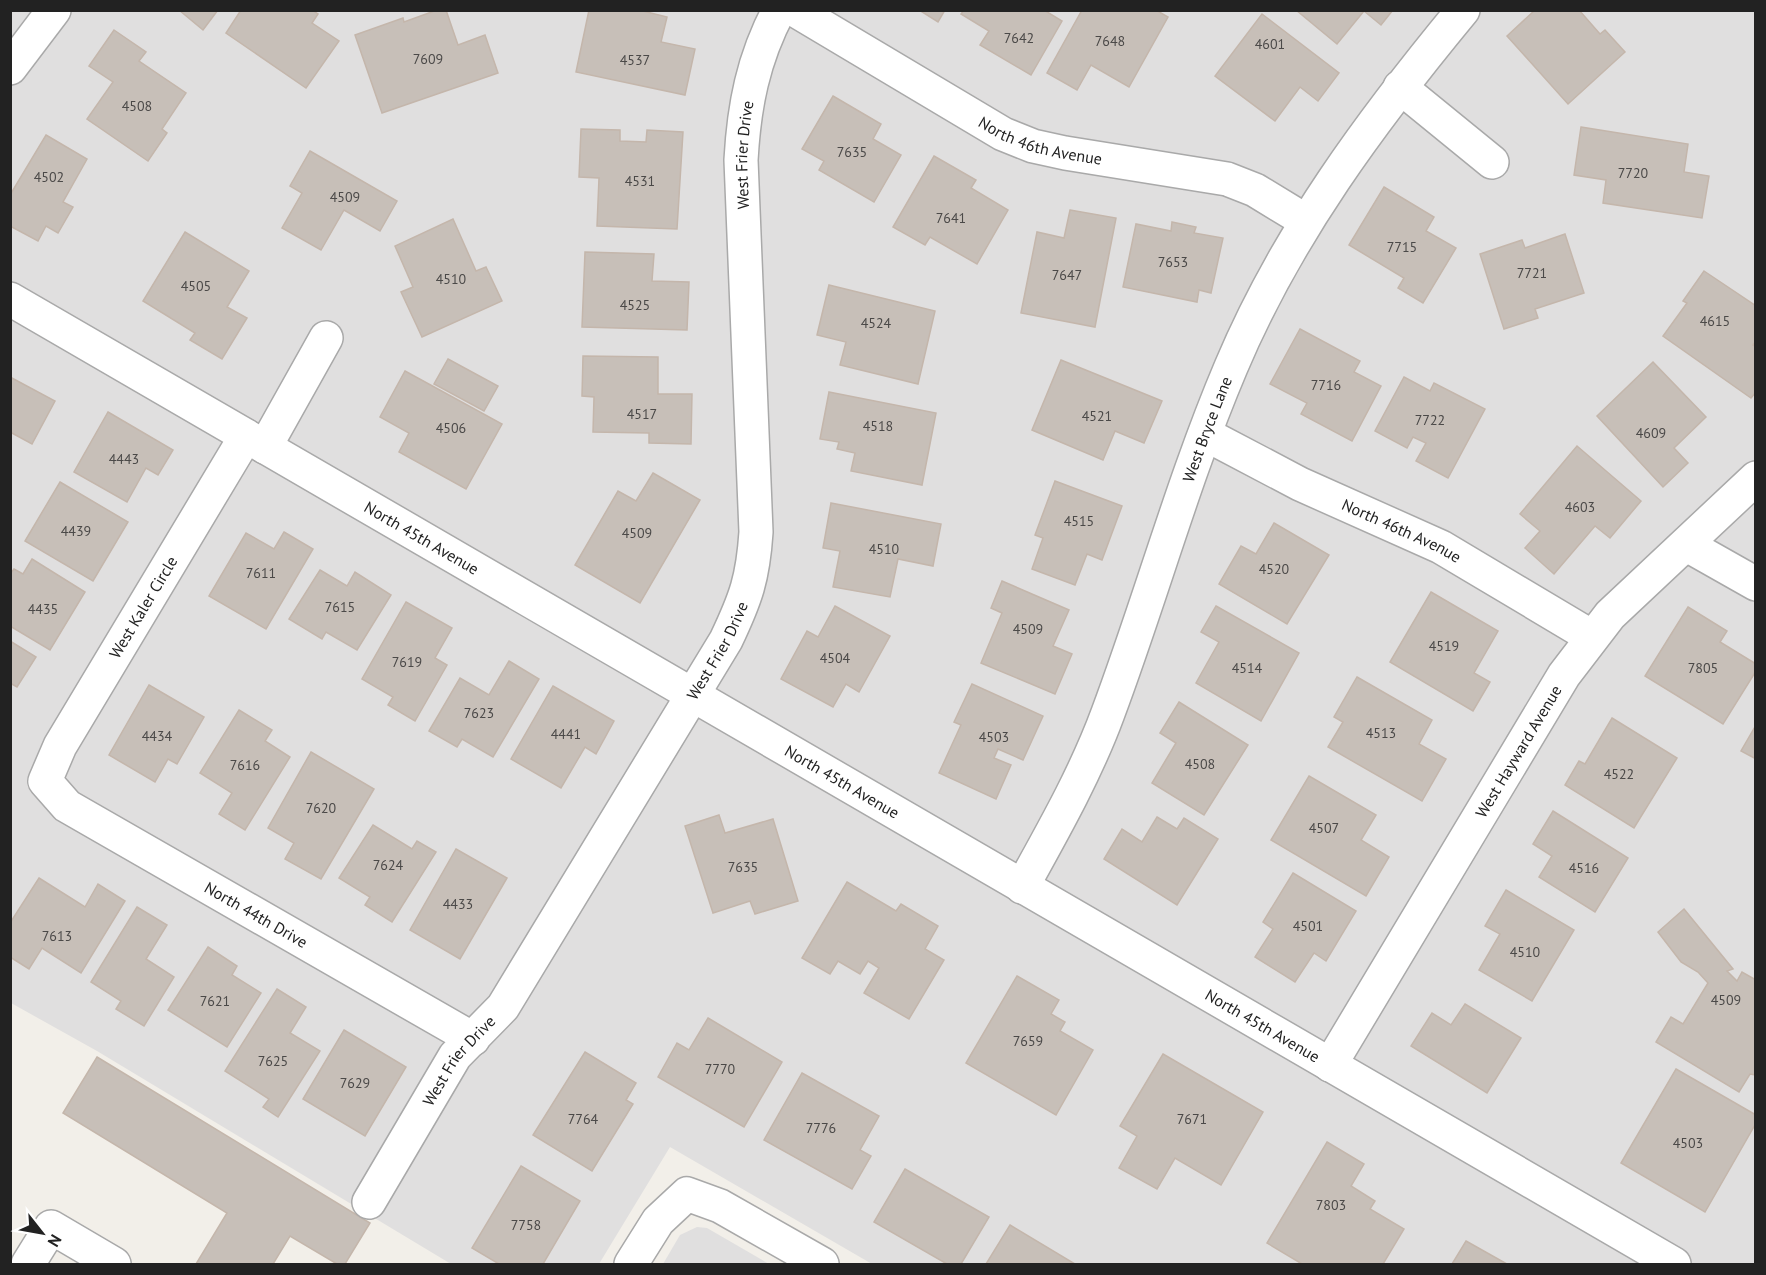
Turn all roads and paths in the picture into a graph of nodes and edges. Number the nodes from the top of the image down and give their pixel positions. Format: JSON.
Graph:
{"nodes":[{"id":1,"x":54,"y":10,"type":"edge"},
{"id":2,"x":778,"y":10,"type":"edge"},
{"id":3,"x":795,"y":10,"type":"edge"},
{"id":4,"x":1464,"y":10,"type":"edge"},
{"id":5,"x":10,"y":68,"type":"edge"},
{"id":6,"x":1400,"y":87,"type":"junction"},
{"id":7,"x":1492,"y":162,"type":"dead end"},
{"id":8,"x":1306,"y":221,"type":"junction"},
{"id":9,"x":10,"y":299,"type":"edge"},
{"id":10,"x":326,"y":338,"type":"dead end"},
{"id":11,"x":1205,"y":434,"type":"junction"},
{"id":12,"x":255,"y":441,"type":"junction"},
{"id":13,"x":1755,"y":478,"type":"edge"},
{"id":14,"x":1687,"y":545,"type":"junction"},
{"id":15,"x":1755,"y":584,"type":"edge"},
{"id":16,"x":1592,"y":637,"type":"junction"},
{"id":17,"x":692,"y":696,"type":"junction"},
{"id":18,"x":45,"y":781,"type":"joint"},
{"id":19,"x":1022,"y":887,"type":"junction"},
{"id":20,"x":473,"y":1039,"type":"junction"},
{"id":21,"x":1330,"y":1065,"type":"junction"},
{"id":22,"x":369,"y":1202,"type":"dead end"},
{"id":23,"x":28,"y":1264,"type":"edge"},
{"id":24,"x":114,"y":1264,"type":"edge"},
{"id":25,"x":631,"y":1264,"type":"edge"},
{"id":26,"x":822,"y":1264,"type":"edge"},
{"id":27,"x":1674,"y":1264,"type":"edge"}],
"edges":[{"from":1,"to":5,"type":"street"},
{"from":2,"to":17,"type":"street","name":"West Frier Drive"},
{"from":3,"to":8,"type":"street","name":"North 46th Avenue"},
{"from":4,"to":6,"type":"street","name":"West Bryce Lane"},
{"from":6,"to":7,"type":"street"},
{"from":6,"to":8,"type":"street","name":"West Bryce Lane"},
{"from":8,"to":11,"type":"street","name":"West Bryce Lane"},
{"from":9,"to":12,"type":"street","name":"North 45th Avenue"},
{"from":10,"to":12,"type":"street","name":"West Kaler Circle"},
{"from":11,"to":16,"type":"street","name":"North 46th Avenue"},
{"from":11,"to":19,"type":"street","name":"West Bryce Lane"},
{"from":12,"to":17,"type":"street","name":"North 45th Avenue"},
{"from":12,"to":18,"type":"street","name":"West Kaler Circle"},
{"from":13,"to":14,"type":"street","name":"West Hayward Avenue"},
{"from":14,"to":15,"type":"street"},
{"from":14,"to":16,"type":"street","name":"West Hayward Avenue"},
{"from":16,"to":21,"type":"street","name":"West Hayward Avenue"},
{"from":17,"to":19,"type":"street","name":"North 45th Avenue"},
{"from":17,"to":20,"type":"street","name":"West Frier Drive"},
{"from":18,"to":20,"type":"street","name":"North 44th Drive"},
{"from":19,"to":21,"type":"street","name":"North 45th Avenue"},
{"from":20,"to":22,"type":"street","name":"West Frier Drive"},
{"from":21,"to":27,"type":"street","name":"North 45th Avenue"},
{"from":23,"to":24,"type":"street"},
{"from":25,"to":26,"type":"street"}]}
